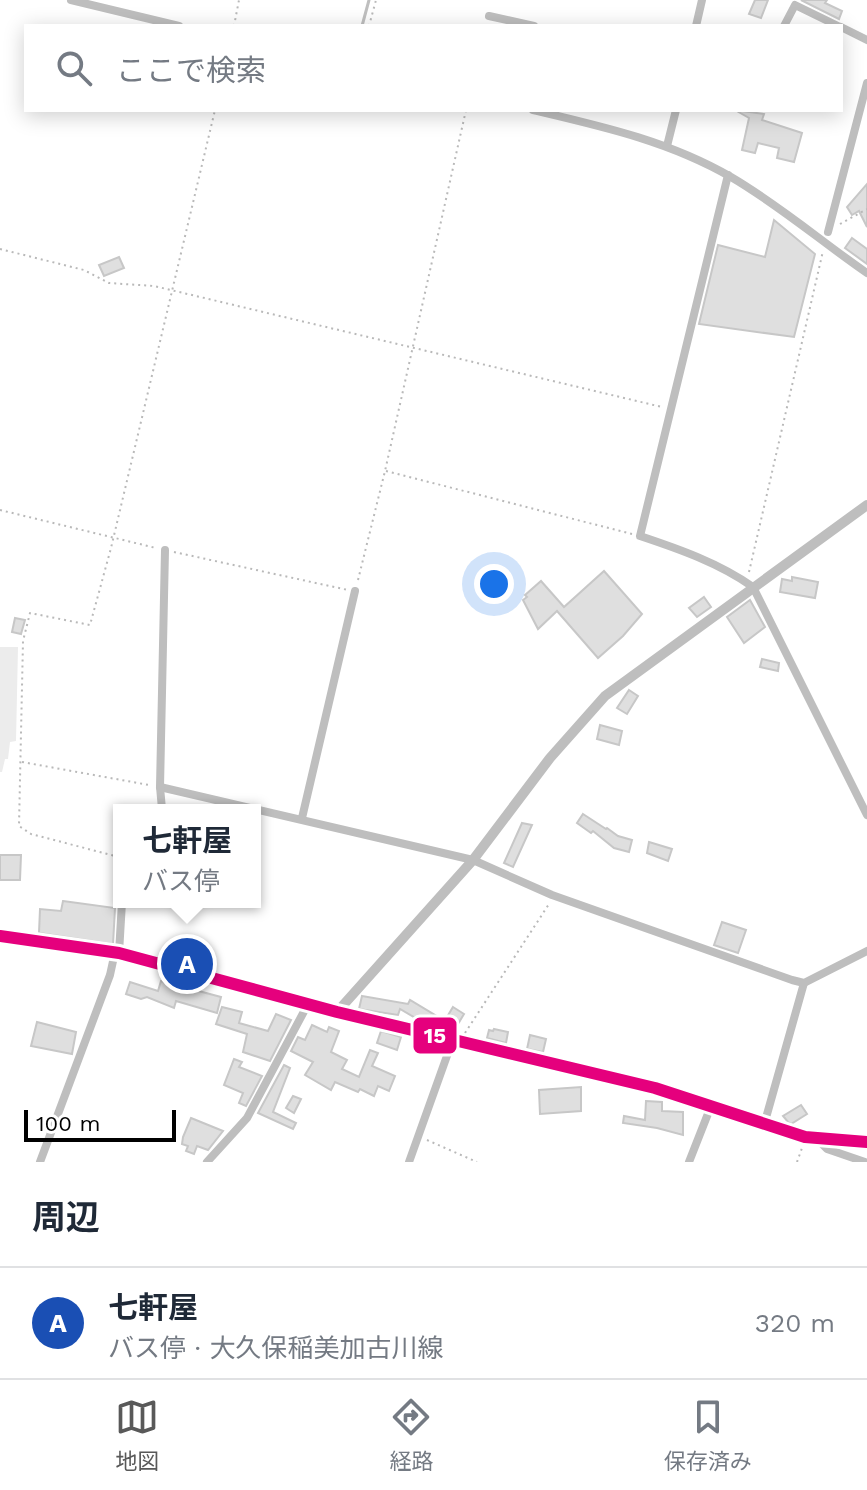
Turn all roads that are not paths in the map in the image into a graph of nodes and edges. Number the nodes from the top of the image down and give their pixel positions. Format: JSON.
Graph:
{"nodes":[{"id":1,"x":71,"y":0,"type":"edge"},
{"id":2,"x":702,"y":0,"type":"edge"},
{"id":3,"x":489,"y":16,"type":"dead end"},
{"id":4,"x":171,"y":24,"type":"edge"},
{"id":5,"x":525,"y":24,"type":"edge"},
{"id":6,"x":696,"y":24,"type":"edge"},
{"id":7,"x":785,"y":24,"type":"edge"},
{"id":8,"x":834,"y":24,"type":"edge"},
{"id":9,"x":843,"y":28,"type":"edge"},
{"id":10,"x":867,"y":40,"type":"edge"},
{"id":11,"x":867,"y":83,"type":"edge"},
{"id":12,"x":541,"y":112,"type":"edge"},
{"id":13,"x":676,"y":112,"type":"edge"},
{"id":14,"x":667,"y":146,"type":"junction"},
{"id":15,"x":728,"y":175,"type":"junction"},
{"id":16,"x":828,"y":232,"type":"road end"},
{"id":17,"x":867,"y":273,"type":"edge"},
{"id":18,"x":867,"y":505,"type":"edge"},
{"id":19,"x":165,"y":550,"type":"road end"},
{"id":20,"x":750,"y":585,"type":"junction"},
{"id":21,"x":355,"y":591,"type":"road end"},
{"id":22,"x":160,"y":787,"type":"junction"},
{"id":23,"x":162,"y":804,"type":"edge"},
{"id":24,"x":238,"y":804,"type":"edge"},
{"id":25,"x":261,"y":809,"type":"edge"},
{"id":26,"x":867,"y":815,"type":"edge"},
{"id":27,"x":302,"y":818,"type":"junction"},
{"id":28,"x":473,"y":860,"type":"junction"},
{"id":29,"x":121,"y":908,"type":"edge"},
{"id":30,"x":0,"y":936,"type":"edge"},
{"id":31,"x":867,"y":951,"type":"edge"},
{"id":32,"x":117,"y":952,"type":"junction"},
{"id":33,"x":804,"y":983,"type":"junction"},
{"id":34,"x":308,"y":1004,"type":"junction"},
{"id":35,"x":337,"y":1012,"type":"junction"},
{"id":36,"x":457,"y":1041,"type":"junction"},
{"id":37,"x":711,"y":1106,"type":"junction"},
{"id":38,"x":764,"y":1125,"type":"junction"},
{"id":39,"x":811,"y":1138,"type":"junction"},
{"id":40,"x":867,"y":1142,"type":"edge"},
{"id":41,"x":40,"y":1162,"type":"edge"},
{"id":42,"x":207,"y":1162,"type":"edge"},
{"id":43,"x":409,"y":1162,"type":"edge"},
{"id":44,"x":689,"y":1162,"type":"edge"},
{"id":45,"x":865,"y":1162,"type":"edge"}],
"edges":[{"from":1,"to":4,"type":"street"},
{"from":2,"to":6,"type":"street"},
{"from":3,"to":5,"type":"street"},
{"from":7,"to":8,"type":"street"},
{"from":9,"to":10,"type":"street"},
{"from":11,"to":16,"type":"street"},
{"from":12,"to":14,"type":"street"},
{"from":13,"to":14,"type":"street"},
{"from":14,"to":15,"type":"street"},
{"from":15,"to":17,"type":"street"},
{"from":15,"to":20,"type":"street"},
{"from":18,"to":20,"type":"street"},
{"from":19,"to":22,"type":"street"},
{"from":20,"to":26,"type":"street"},
{"from":20,"to":28,"type":"street"},
{"from":21,"to":27,"type":"street"},
{"from":22,"to":23,"type":"street"},
{"from":22,"to":24,"type":"street"},
{"from":25,"to":27,"type":"street"},
{"from":27,"to":28,"type":"street"},
{"from":28,"to":33,"type":"street"},
{"from":28,"to":35,"type":"street"},
{"from":29,"to":32,"type":"street"},
{"from":30,"to":32,"type":"main road"},
{"from":31,"to":33,"type":"street"},
{"from":32,"to":34,"type":"main road"},
{"from":32,"to":41,"type":"street"},
{"from":33,"to":38,"type":"street"},
{"from":34,"to":35,"type":"main road"},
{"from":34,"to":42,"type":"street"},
{"from":35,"to":36,"type":"main road"},
{"from":36,"to":37,"type":"main road"},
{"from":36,"to":43,"type":"street"},
{"from":37,"to":38,"type":"main road"},
{"from":37,"to":44,"type":"street"},
{"from":38,"to":39,"type":"main road"},
{"from":39,"to":40,"type":"main road"},
{"from":39,"to":45,"type":"street"}]}
